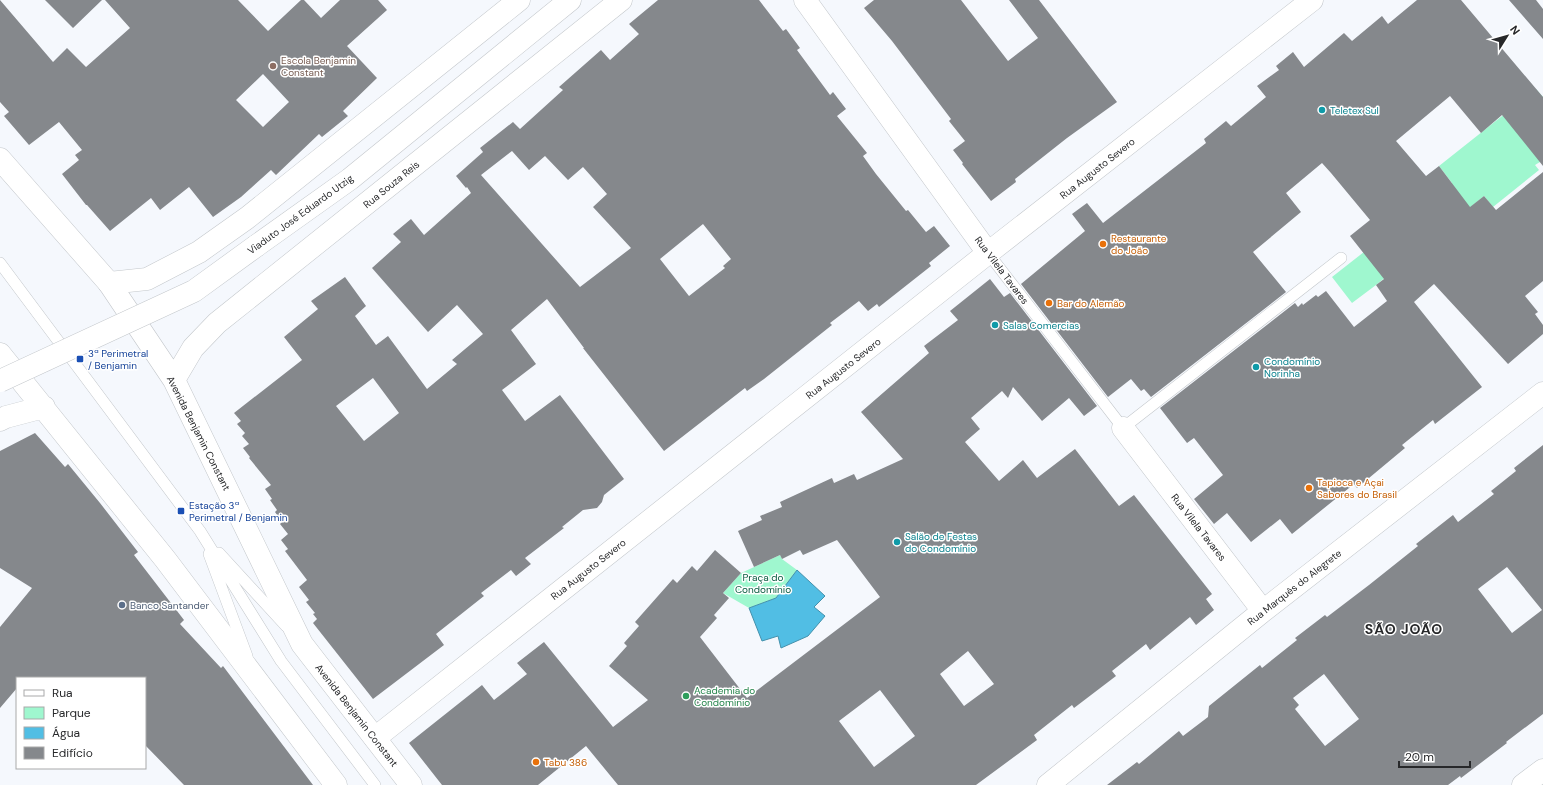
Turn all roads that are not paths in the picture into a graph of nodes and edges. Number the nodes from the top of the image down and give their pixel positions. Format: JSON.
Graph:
{"nodes":[{"id":1,"x":519,"y":0,"type":"edge"},
{"id":2,"x":570,"y":0,"type":"edge"},
{"id":3,"x":621,"y":0,"type":"edge"},
{"id":4,"x":805,"y":0,"type":"edge"},
{"id":5,"x":1312,"y":0,"type":"edge"},
{"id":6,"x":0,"y":159,"type":"edge"},
{"id":7,"x":988,"y":253,"type":"junction"},
{"id":8,"x":1341,"y":258,"type":"dead end"},
{"id":9,"x":0,"y":263,"type":"edge"},
{"id":10,"x":109,"y":283,"type":"junction"},
{"id":11,"x":0,"y":354,"type":"edge"},
{"id":12,"x":174,"y":380,"type":"junction"},
{"id":13,"x":0,"y":381,"type":"edge"},
{"id":14,"x":1543,"y":393,"type":"edge"},
{"id":15,"x":44,"y":407,"type":"junction"},
{"id":16,"x":0,"y":420,"type":"edge"},
{"id":17,"x":1123,"y":428,"type":"junction"},
{"id":18,"x":200,"y":531,"type":"junction"},
{"id":19,"x":1263,"y":611,"type":"junction"},
{"id":20,"x":302,"y":644,"type":"junction"},
{"id":21,"x":256,"y":679,"type":"junction"},
{"id":22,"x":375,"y":738,"type":"junction"},
{"id":23,"x":1543,"y":770,"type":"edge"},
{"id":24,"x":336,"y":785,"type":"edge"},
{"id":25,"x":375,"y":785,"type":"edge"},
{"id":26,"x":411,"y":785,"type":"edge"},
{"id":27,"x":1048,"y":785,"type":"edge"},
{"id":28,"x":1523,"y":785,"type":"edge"}],
"edges":[{"from":1,"to":10,"type":"street"},
{"from":2,"to":13,"type":"street","name":"Viaduto José Eduardo Utzig","bridge":true},
{"from":3,"to":12,"type":"street","name":"Rua Souza Reis"},
{"from":4,"to":7,"type":"street","name":"Rua Vilela Tavares"},
{"from":5,"to":7,"type":"street","name":"Rua Augusto Severo"},
{"from":6,"to":10,"type":"street","name":"Avenida Benjamin Constant"},
{"from":7,"to":17,"type":"lane","name":"Rua Vilela Tavares"},
{"from":7,"to":22,"type":"street","name":"Rua Augusto Severo"},
{"from":8,"to":17,"type":"lane"},
{"from":9,"to":18,"type":"lane"},
{"from":10,"to":12,"type":"street","name":"Avenida Benjamin Constant"},
{"from":11,"to":15,"type":"street"},
{"from":12,"to":20,"type":"street","name":"Avenida Benjamin Constant"},
{"from":14,"to":19,"type":"street","name":"Rua Marquês do Alegrete"},
{"from":15,"to":16,"type":"street"},
{"from":15,"to":21,"type":"street"},
{"from":17,"to":19,"type":"street","name":"Rua Vilela Tavares"},
{"from":18,"to":20,"type":"lane"},
{"from":18,"to":21,"type":"lane"},
{"from":18,"to":25,"type":"lane"},
{"from":19,"to":27,"type":"street","name":"Rua Marquês do Alegrete"},
{"from":20,"to":22,"type":"street","name":"Avenida Benjamin Constant"},
{"from":21,"to":24,"type":"street"},
{"from":22,"to":26,"type":"street","name":"Avenida Benjamin Constant"},
{"from":23,"to":28,"type":"street"}]}
